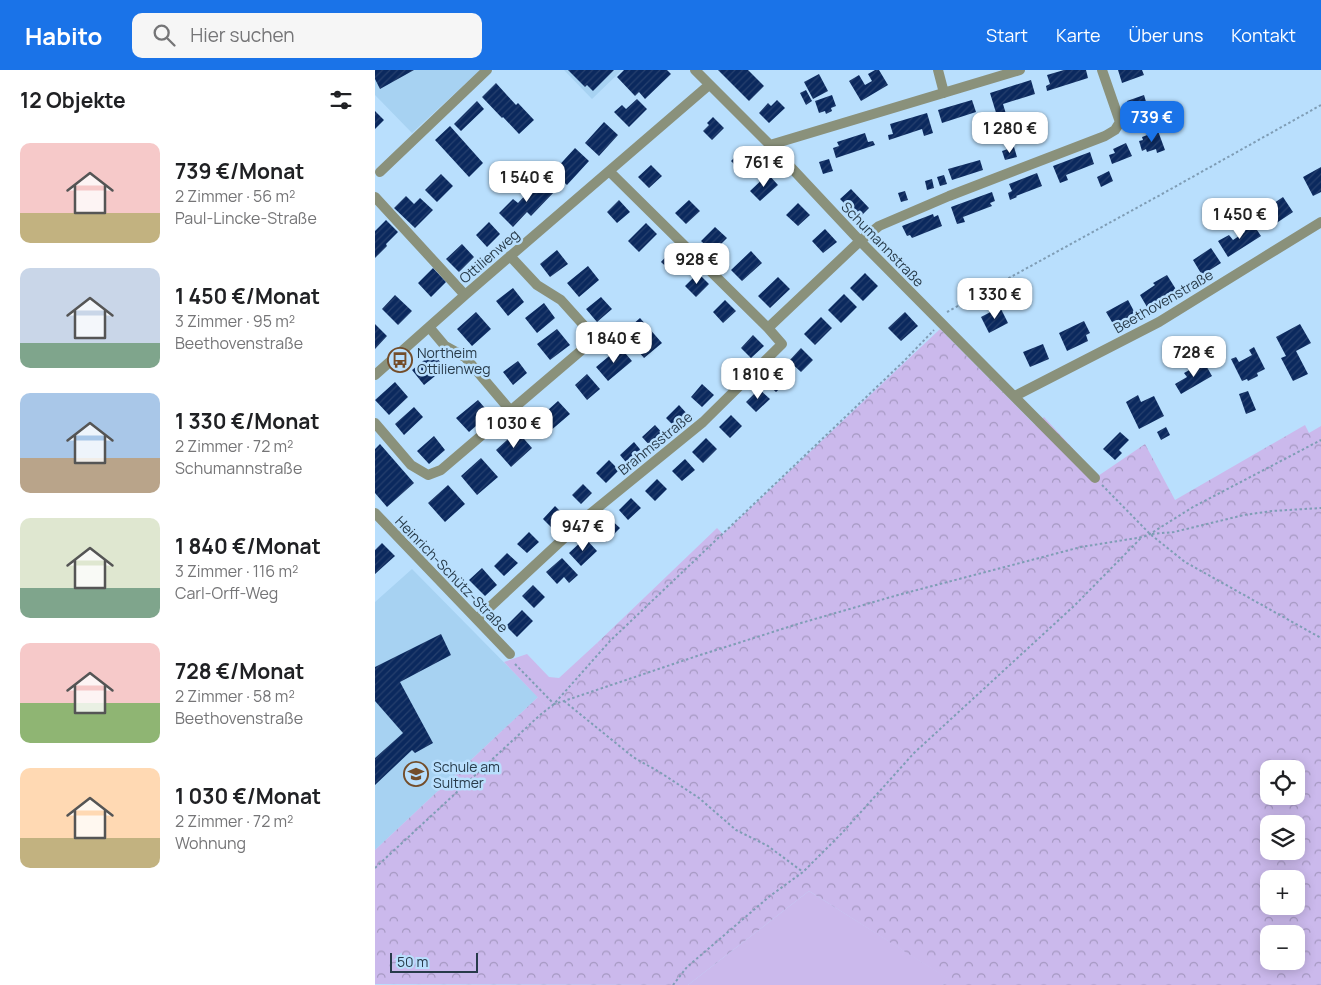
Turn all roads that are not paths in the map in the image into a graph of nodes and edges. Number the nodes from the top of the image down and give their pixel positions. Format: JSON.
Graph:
{"nodes":[{"id":1,"x":487,"y":70,"type":"edge"},
{"id":2,"x":695,"y":70,"type":"edge"},
{"id":3,"x":938,"y":70,"type":"edge"},
{"id":4,"x":1020,"y":70,"type":"edge"},
{"id":5,"x":1102,"y":70,"type":"edge"},
{"id":6,"x":709,"y":84,"type":"junction"},
{"id":7,"x":944,"y":93,"type":"junction"},
{"id":8,"x":770,"y":145,"type":"junction"},
{"id":9,"x":609,"y":171,"type":"junction"},
{"id":10,"x":380,"y":172,"type":"dead end"},
{"id":11,"x":375,"y":197,"type":"edge"},
{"id":12,"x":1321,"y":222,"type":"edge"},
{"id":13,"x":860,"y":241,"type":"junction"},
{"id":14,"x":510,"y":256,"type":"junction"},
{"id":15,"x":465,"y":295,"type":"junction"},
{"id":16,"x":429,"y":327,"type":"junction"},
{"id":17,"x":768,"y":328,"type":"junction"},
{"id":18,"x":377,"y":371,"type":"edge"},
{"id":19,"x":1015,"y":396,"type":"junction"},
{"id":20,"x":511,"y":410,"type":"junction"},
{"id":21,"x":375,"y":423,"type":"edge"},
{"id":22,"x":1095,"y":478,"type":"road end"},
{"id":23,"x":375,"y":514,"type":"edge"},
{"id":24,"x":477,"y":619,"type":"junction"},
{"id":25,"x":510,"y":654,"type":"dead end"}],
"edges":[{"from":1,"to":10,"type":"street"},
{"from":2,"to":6,"type":"street","name":"Schumannstraße"},
{"from":3,"to":7,"type":"street"},
{"from":4,"to":7,"type":"street"},
{"from":5,"to":13,"type":"street"},
{"from":6,"to":8,"type":"street","name":"Schumannstraße"},
{"from":6,"to":9,"type":"street","name":"Ottilienweg"},
{"from":7,"to":8,"type":"street"},
{"from":8,"to":13,"type":"street","name":"Schumannstraße"},
{"from":9,"to":14,"type":"street","name":"Ottilienweg"},
{"from":9,"to":17,"type":"street"},
{"from":11,"to":15,"type":"street"},
{"from":12,"to":19,"type":"street","name":"Beethovenstraße"},
{"from":13,"to":17,"type":"street"},
{"from":13,"to":19,"type":"street","name":"Schumannstraße"},
{"from":14,"to":15,"type":"street","name":"Ottilienweg"},
{"from":14,"to":20,"type":"street"},
{"from":15,"to":16,"type":"street","name":"Ottilienweg"},
{"from":16,"to":18,"type":"street","name":"Ottilienweg"},
{"from":16,"to":20,"type":"street"},
{"from":17,"to":24,"type":"street","name":"Brahmsstraße"},
{"from":19,"to":22,"type":"street","name":"Schumannstraße"},
{"from":20,"to":21,"type":"street"},
{"from":23,"to":24,"type":"street","name":"Heinrich-Schütz-Straße"},
{"from":24,"to":25,"type":"street","name":"Heinrich-Schütz-Straße"}]}
